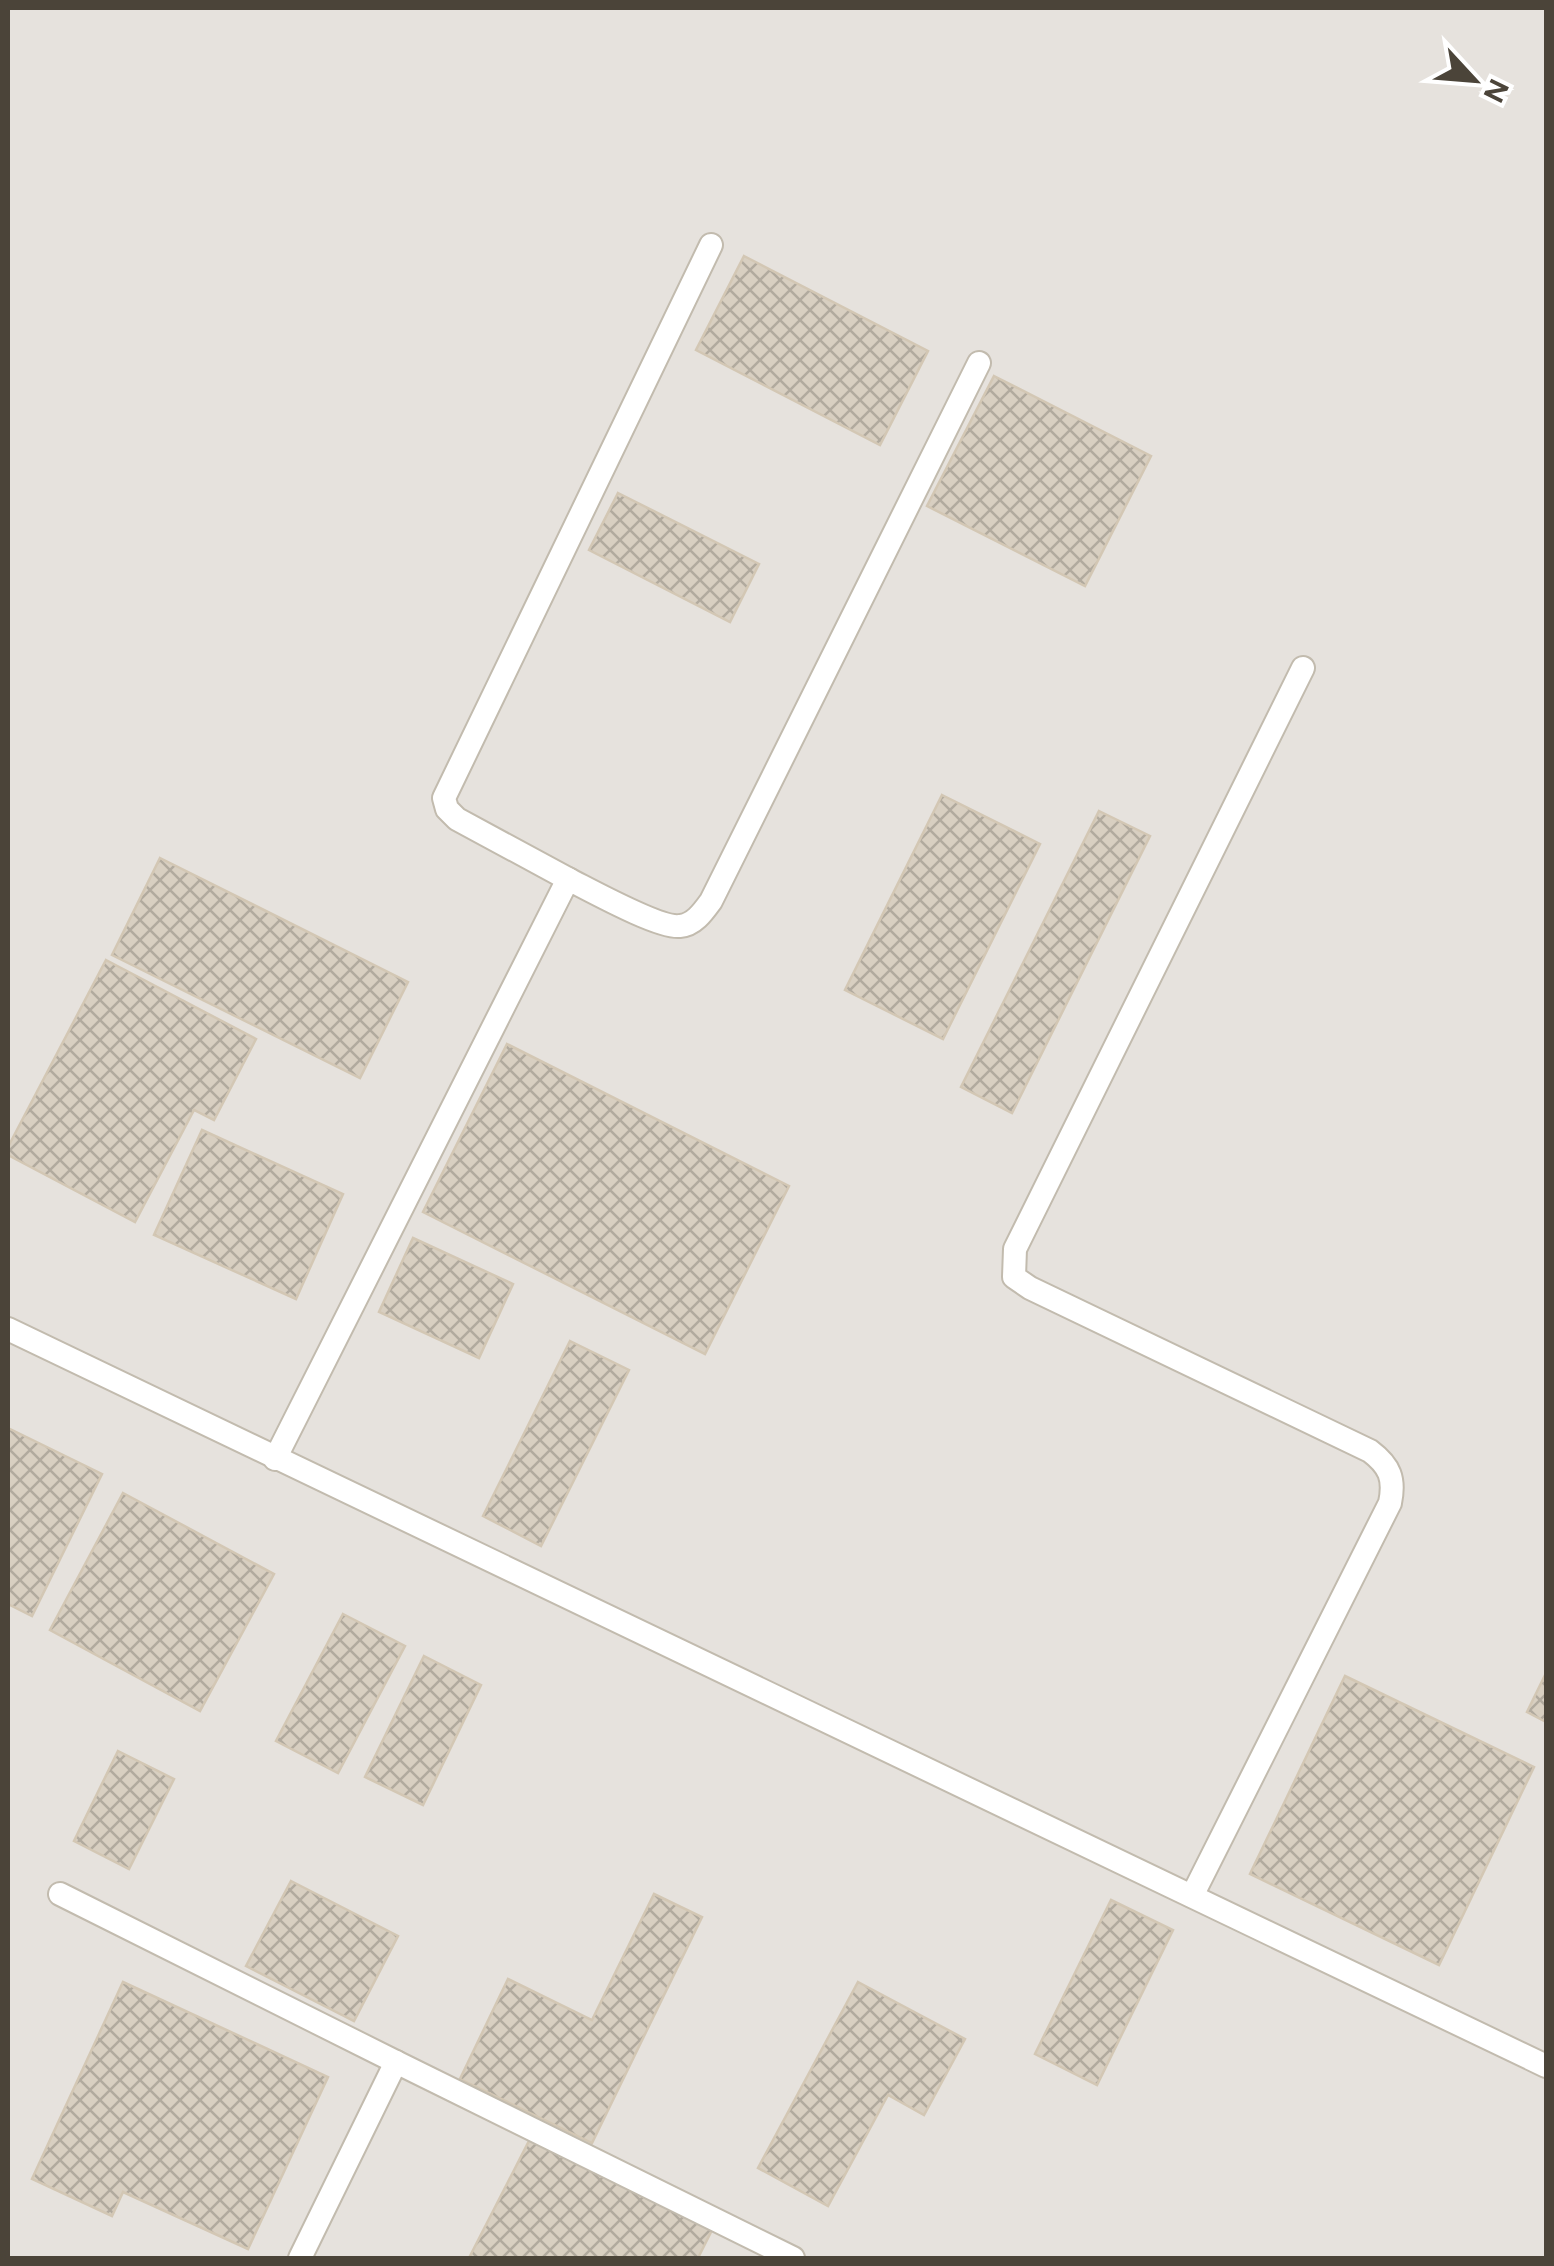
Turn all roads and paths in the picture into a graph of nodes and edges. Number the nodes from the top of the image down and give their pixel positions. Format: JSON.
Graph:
{"nodes":[{"id":1,"x":712,"y":245,"type":"dead end"},
{"id":2,"x":979,"y":364,"type":"dead end"},
{"id":3,"x":1303,"y":668,"type":"dead end"},
{"id":4,"x":568,"y":880,"type":"junction"},
{"id":5,"x":8,"y":1329,"type":"edge"},
{"id":6,"x":275,"y":1459,"type":"junction"},
{"id":7,"x":60,"y":1894,"type":"dead end"},
{"id":8,"x":1192,"y":1896,"type":"junction"},
{"id":9,"x":396,"y":2062,"type":"junction"},
{"id":10,"x":1546,"y":2066,"type":"edge"},
{"id":11,"x":300,"y":2258,"type":"edge"},
{"id":12,"x":793,"y":2258,"type":"edge"}],
"edges":[{"from":1,"to":4,"type":"lane"},
{"from":2,"to":4,"type":"lane"},
{"from":3,"to":8,"type":"lane"},
{"from":4,"to":6,"type":"lane"},
{"from":5,"to":6,"type":"lane"},
{"from":6,"to":8,"type":"lane"},
{"from":7,"to":9,"type":"lane"},
{"from":8,"to":10,"type":"lane"},
{"from":9,"to":11,"type":"lane"},
{"from":9,"to":12,"type":"lane"}]}
